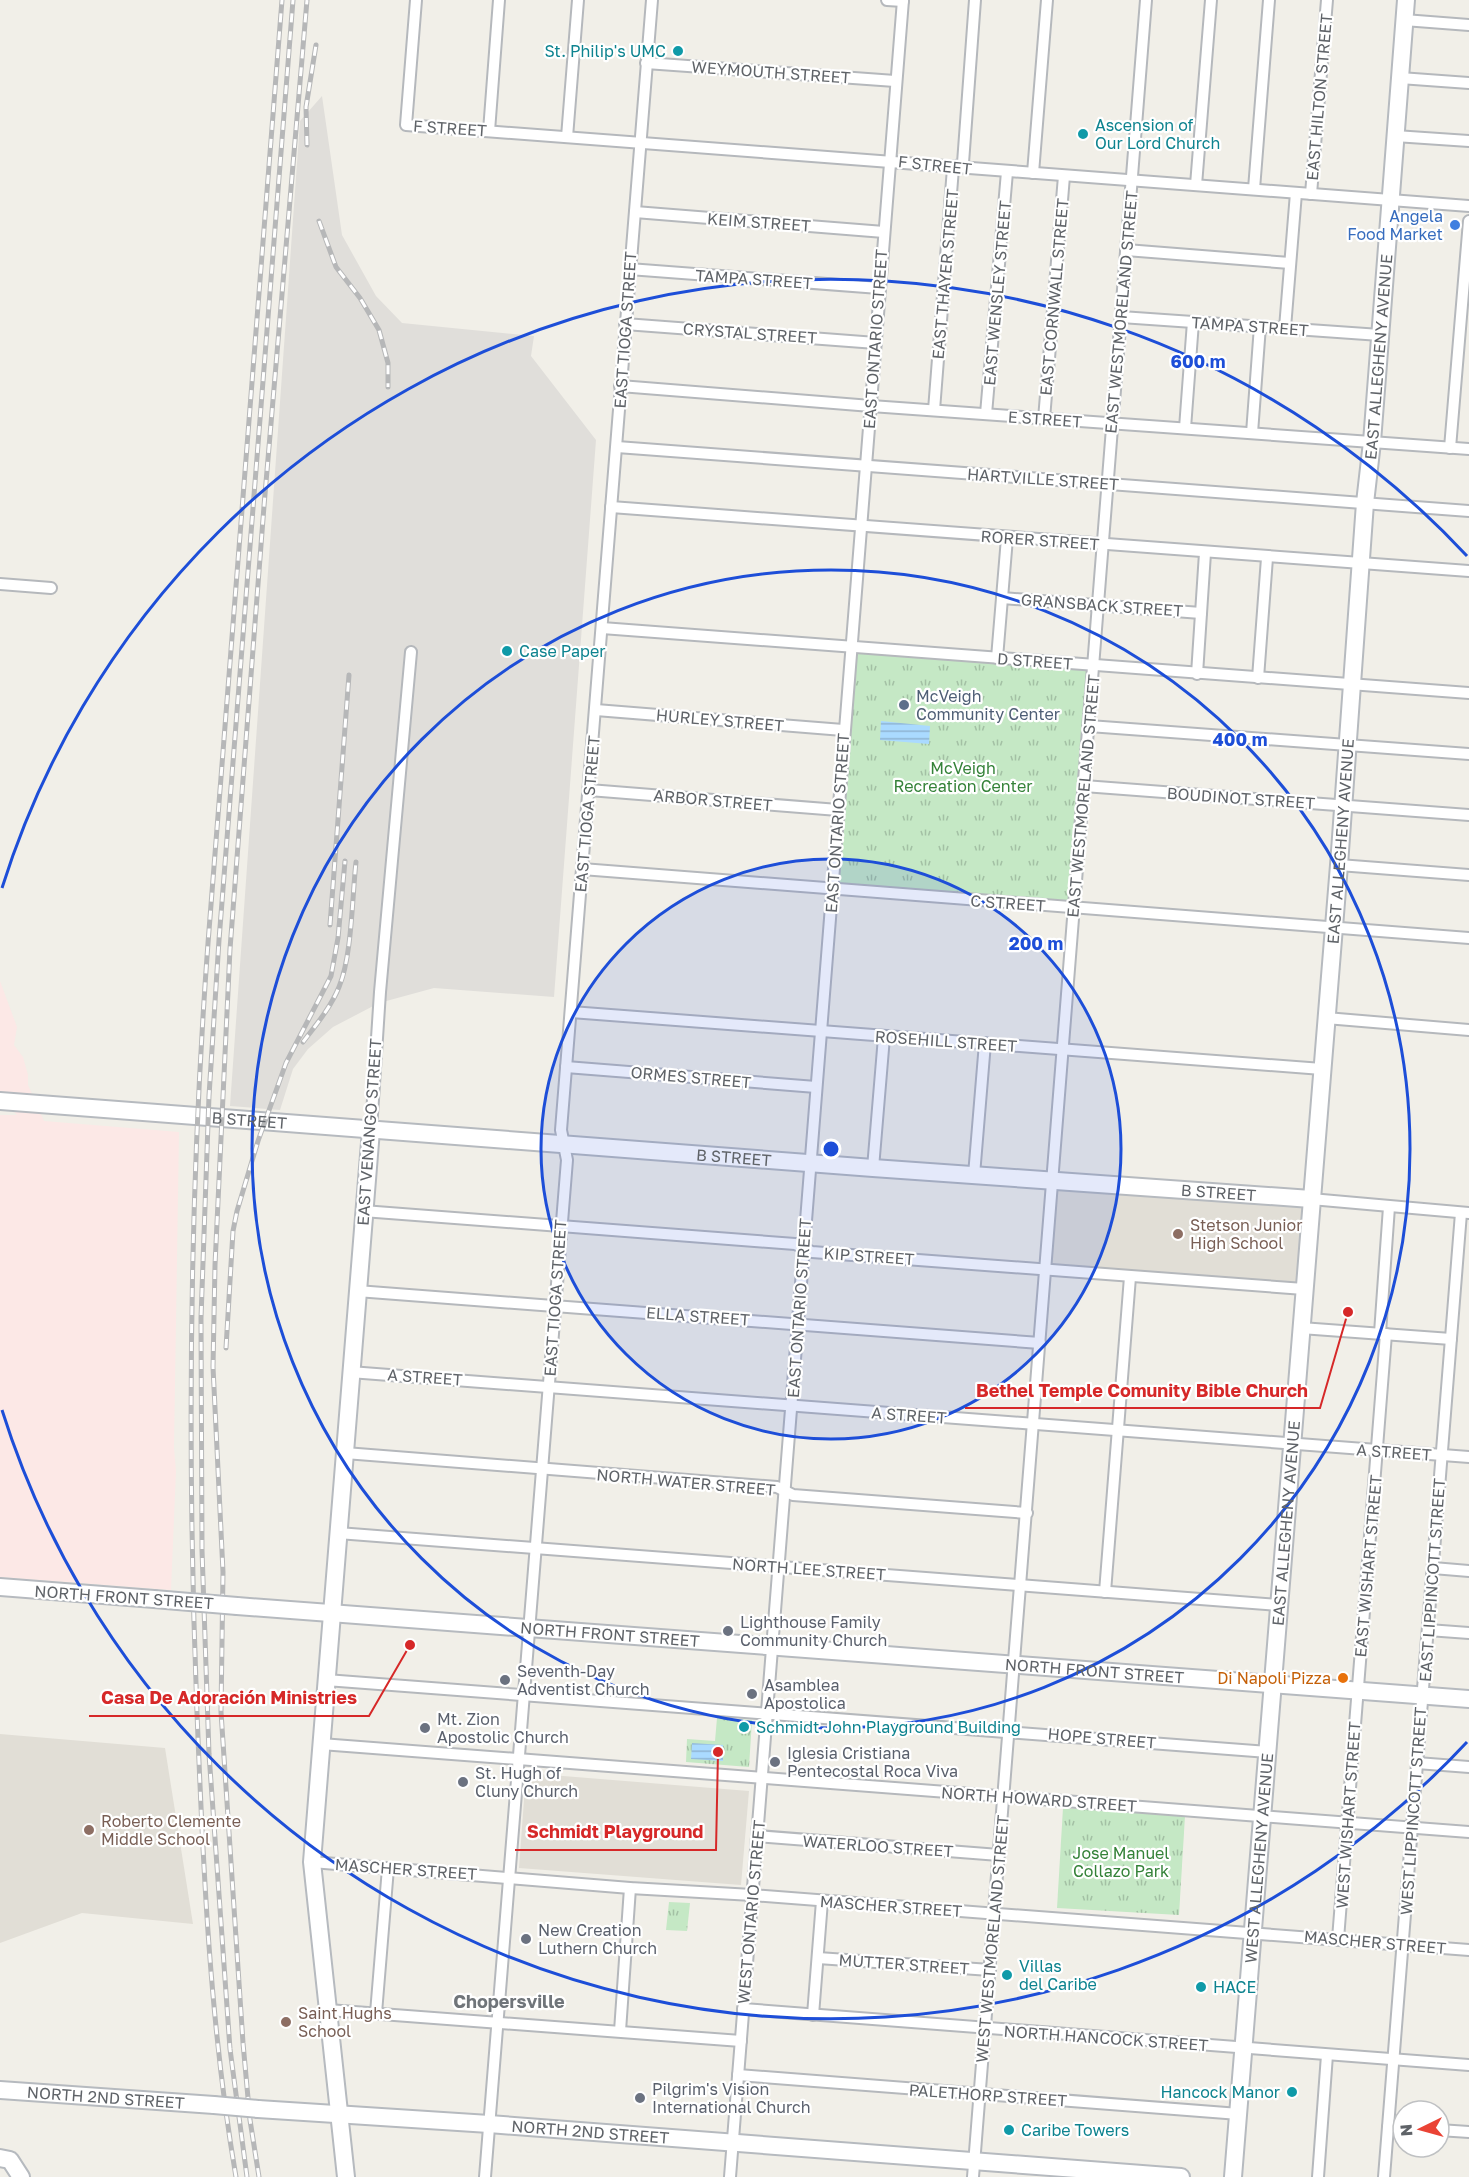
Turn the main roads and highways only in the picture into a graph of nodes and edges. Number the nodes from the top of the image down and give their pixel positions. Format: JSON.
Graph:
{"nodes":[{"id":1,"x":1406,"y":0,"type":"edge"},
{"id":2,"x":0,"y":1101,"type":"edge"},
{"id":3,"x":370,"y":1130,"type":"junction"},
{"id":4,"x":1311,"y":1199,"type":"junction"},
{"id":5,"x":0,"y":1587,"type":"edge"},
{"id":6,"x":332,"y":1612,"type":"junction"},
{"id":7,"x":1273,"y":1684,"type":"junction"},
{"id":8,"x":1469,"y":1699,"type":"edge"},
{"id":9,"x":0,"y":2090,"type":"edge"},
{"id":10,"x":339,"y":2114,"type":"junction"},
{"id":11,"x":0,"y":2158,"type":"edge"},
{"id":12,"x":974,"y":2169,"type":"edge"},
{"id":13,"x":21,"y":2177,"type":"edge"},
{"id":14,"x":346,"y":2177,"type":"edge"},
{"id":15,"x":1181,"y":2177,"type":"edge"},
{"id":16,"x":1233,"y":2177,"type":"edge"}],
"edges":[{"from":1,"to":4,"type":"main road","name":"EAST ALLEGHENY AVENUE"},
{"from":2,"to":3,"type":"main road","name":"B STREET"},
{"from":3,"to":4,"type":"main road","name":"B STREET"},
{"from":3,"to":6,"type":"main road","name":"EAST VENANGO STREET"},
{"from":4,"to":7,"type":"main road","name":"EAST ALLEGHENY AVENUE"},
{"from":5,"to":6,"type":"main road","name":"NORTH FRONT STREET","bridge":true},
{"from":6,"to":7,"type":"main road","name":"NORTH FRONT STREET"},
{"from":6,"to":10,"type":"main road","name":"EAST VENANGO STREET"},
{"from":7,"to":8,"type":"main road","name":"NORTH FRONT STREET"},
{"from":7,"to":16,"type":"main road","name":"WEST ALLEGHENY AVENUE"},
{"from":9,"to":10,"type":"main road","name":"NORTH 2ND STREET","bridge":true},
{"from":10,"to":12,"type":"main road","name":"NORTH 2ND STREET"},
{"from":10,"to":14,"type":"main road","name":"EAST VENANGO STREET"},
{"from":11,"to":13,"type":"main road"},
{"from":12,"to":15,"type":"main road","name":"NORTH 2ND STREET"}]}
